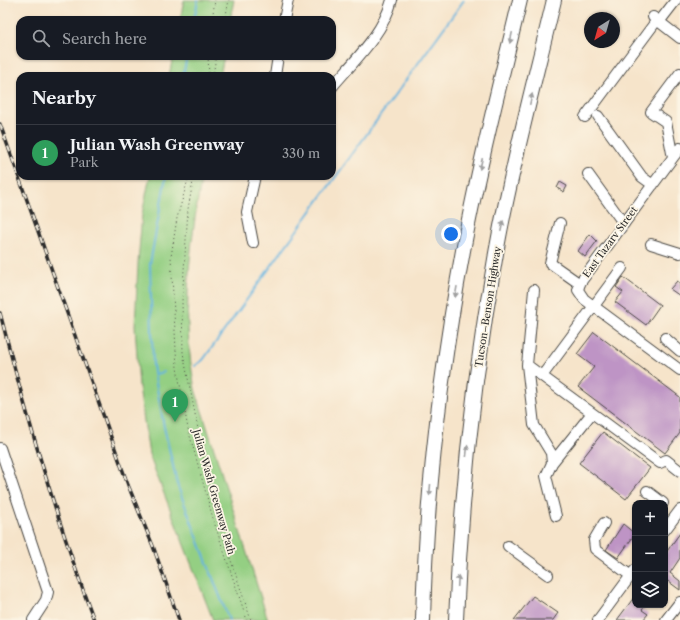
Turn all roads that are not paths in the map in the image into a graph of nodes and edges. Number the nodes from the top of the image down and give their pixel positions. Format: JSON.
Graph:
{"nodes":[{"id":1,"x":288,"y":0,"type":"edge"},
{"id":2,"x":392,"y":0,"type":"edge"},
{"id":3,"x":520,"y":0,"type":"edge"},
{"id":4,"x":554,"y":0,"type":"edge"},
{"id":5,"x":676,"y":0,"type":"edge"},
{"id":6,"x":285,"y":16,"type":"edge"},
{"id":7,"x":656,"y":20,"type":"junction"},
{"id":8,"x":680,"y":38,"type":"edge"},
{"id":9,"x":277,"y":60,"type":"edge"},
{"id":10,"x":276,"y":72,"type":"edge"},
{"id":11,"x":680,"y":72,"type":"edge"},
{"id":12,"x":336,"y":82,"type":"edge"},
{"id":13,"x":598,"y":116,"type":"dead end"},
{"id":14,"x":585,"y":117,"type":"dead end"},
{"id":15,"x":677,"y":151,"type":"edge"},
{"id":16,"x":588,"y":174,"type":"dead end"},
{"id":17,"x":254,"y":180,"type":"edge"},
{"id":18,"x":653,"y":185,"type":"junction"},
{"id":19,"x":560,"y":223,"type":"dead end"},
{"id":20,"x":624,"y":224,"type":"junction"},
{"id":21,"x":254,"y":244,"type":"dead end"},
{"id":22,"x":651,"y":244,"type":"dead end"},
{"id":23,"x":680,"y":253,"type":"edge"},
{"id":24,"x":622,"y":268,"type":"dead end"},
{"id":25,"x":580,"y":284,"type":"junction"},
{"id":26,"x":534,"y":290,"type":"dead end"},
{"id":27,"x":594,"y":306,"type":"junction"},
{"id":28,"x":665,"y":338,"type":"dead end"},
{"id":29,"x":680,"y":351,"type":"edge"},
{"id":30,"x":527,"y":365,"type":"junction"},
{"id":31,"x":679,"y":367,"type":"edge"},
{"id":32,"x":542,"y":376,"type":"junction"},
{"id":33,"x":592,"y":413,"type":"junction"},
{"id":34,"x":0,"y":448,"type":"edge"},
{"id":35,"x":552,"y":463,"type":"junction"},
{"id":36,"x":680,"y":471,"type":"edge"},
{"id":37,"x":648,"y":491,"type":"dead end"},
{"id":38,"x":659,"y":500,"type":"edge"},
{"id":39,"x":668,"y":506,"type":"edge"},
{"id":40,"x":679,"y":512,"type":"edge"},
{"id":41,"x":556,"y":516,"type":"dead end"},
{"id":42,"x":604,"y":523,"type":"dead end"},
{"id":43,"x":668,"y":526,"type":"edge"},
{"id":44,"x":508,"y":546,"type":"dead end"},
{"id":45,"x":632,"y":572,"type":"edge"},
{"id":46,"x":632,"y":574,"type":"edge"},
{"id":47,"x":548,"y":575,"type":"dead end"},
{"id":48,"x":680,"y":602,"type":"edge"},
{"id":49,"x":33,"y":620,"type":"edge"},
{"id":50,"x":423,"y":620,"type":"edge"},
{"id":51,"x":456,"y":620,"type":"edge"},
{"id":52,"x":599,"y":620,"type":"edge"},
{"id":53,"x":666,"y":620,"type":"edge"}],
"edges":[{"from":1,"to":6,"type":"street"},
{"from":2,"to":12,"type":"street"},
{"from":3,"to":50,"type":"highway","one_way":true},
{"from":51,"to":4,"type":"highway","name":"Tucson–Benson Highway","one_way":true},
{"from":5,"to":7,"type":"street"},
{"from":7,"to":8,"type":"street"},
{"from":7,"to":14,"type":"street"},
{"from":9,"to":10,"type":"street"},
{"from":11,"to":15,"type":"street"},
{"from":13,"to":18,"type":"street"},
{"from":15,"to":18,"type":"street","name":"East Tazarv Street"},
{"from":16,"to":20,"type":"street"},
{"from":17,"to":21,"type":"street"},
{"from":18,"to":20,"type":"street","name":"East Tazarv Street"},
{"from":19,"to":25,"type":"street"},
{"from":20,"to":25,"type":"street","name":"East Tazarv Street"},
{"from":22,"to":23,"type":"street"},
{"from":24,"to":27,"type":"street"},
{"from":25,"to":27,"type":"street","name":"East Tazarv Street"},
{"from":26,"to":30,"type":"street"},
{"from":27,"to":31,"type":"street","name":"East Tazarv Street"},
{"from":27,"to":32,"type":"street"},
{"from":28,"to":29,"type":"street"},
{"from":30,"to":32,"type":"street"},
{"from":30,"to":35,"type":"street"},
{"from":32,"to":33,"type":"street"},
{"from":33,"to":35,"type":"street"},
{"from":33,"to":36,"type":"street"},
{"from":34,"to":49,"type":"street"},
{"from":35,"to":41,"type":"street"},
{"from":37,"to":38,"type":"street"},
{"from":39,"to":40,"type":"street"},
{"from":40,"to":43,"type":"street"},
{"from":42,"to":45,"type":"street"},
{"from":44,"to":47,"type":"street"},
{"from":46,"to":52,"type":"street"},
{"from":48,"to":53,"type":"street"}]}
